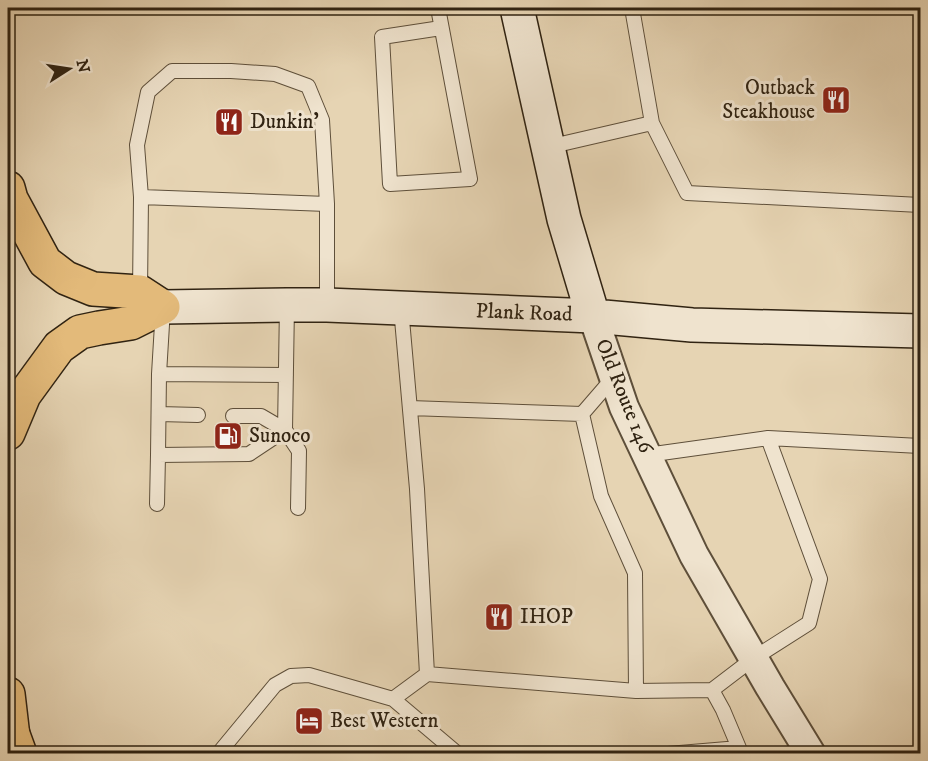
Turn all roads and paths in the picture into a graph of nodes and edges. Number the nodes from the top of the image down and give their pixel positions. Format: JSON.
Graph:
{"nodes":[{"id":1,"x":438,"y":8,"type":"edge"},
{"id":2,"x":517,"y":8,"type":"edge"},
{"id":3,"x":632,"y":8,"type":"edge"},
{"id":4,"x":441,"y":28,"type":"junction"},
{"id":5,"x":652,"y":123,"type":"junction"},
{"id":6,"x":548,"y":147,"type":"junction"},
{"id":7,"x":8,"y":188,"type":"edge"},
{"id":8,"x":141,"y":197,"type":"junction"},
{"id":9,"x":327,"y":204,"type":"junction"},
{"id":10,"x":921,"y":205,"type":"edge"},
{"id":11,"x":152,"y":299,"type":"junction"},
{"id":12,"x":287,"y":305,"type":"junction"},
{"id":13,"x":327,"y":305,"type":"junction"},
{"id":14,"x":401,"y":308,"type":"junction"},
{"id":15,"x":593,"y":316,"type":"junction"},
{"id":16,"x":921,"y":331,"type":"edge"},
{"id":17,"x":159,"y":374,"type":"junction"},
{"id":18,"x":286,"y":375,"type":"junction"},
{"id":19,"x":614,"y":377,"type":"junction"},
{"id":20,"x":410,"y":408,"type":"junction"},
{"id":21,"x":159,"y":414,"type":"junction"},
{"id":22,"x":582,"y":414,"type":"junction"},
{"id":23,"x":198,"y":415,"type":"dead end"},
{"id":24,"x":233,"y":416,"type":"dead end"},
{"id":25,"x":285,"y":430,"type":"junction"},
{"id":26,"x":8,"y":433,"type":"edge"},
{"id":27,"x":768,"y":438,"type":"junction"},
{"id":28,"x":921,"y":446,"type":"edge"},
{"id":29,"x":158,"y":455,"type":"junction"},
{"id":30,"x":647,"y":455,"type":"junction"},
{"id":31,"x":157,"y":504,"type":"dead end"},
{"id":32,"x":298,"y":508,"type":"dead end"},
{"id":33,"x":754,"y":658,"type":"junction"},
{"id":34,"x":427,"y":674,"type":"junction"},
{"id":35,"x":712,"y":690,"type":"junction"},
{"id":36,"x":636,"y":691,"type":"junction"},
{"id":37,"x":8,"y":694,"type":"edge"},
{"id":38,"x":393,"y":699,"type":"junction"},
{"id":39,"x":16,"y":746,"type":"edge"},
{"id":40,"x":739,"y":751,"type":"edge"},
{"id":41,"x":218,"y":753,"type":"edge"},
{"id":42,"x":458,"y":753,"type":"edge"},
{"id":43,"x":668,"y":753,"type":"edge"},
{"id":44,"x":811,"y":753,"type":"edge"}],
"edges":[{"from":1,"to":4,"type":"lane"},
{"from":2,"to":6,"type":"street","name":"Old Route 146"},
{"from":3,"to":5,"type":"lane"},
{"from":4,"to":4,"type":"lane"},
{"from":5,"to":6,"type":"lane"},
{"from":5,"to":10,"type":"lane"},
{"from":6,"to":15,"type":"street","name":"Old Route 146"},
{"from":7,"to":11,"type":"main road"},
{"from":8,"to":9,"type":"lane"},
{"from":8,"to":9,"type":"lane"},
{"from":8,"to":11,"type":"lane"},
{"from":9,"to":13,"type":"lane"},
{"from":11,"to":12,"type":"street","name":"Plank Road"},
{"from":11,"to":17,"type":"lane"},
{"from":11,"to":26,"type":"main road"},
{"from":12,"to":13,"type":"street","name":"Plank Road"},
{"from":12,"to":18,"type":"lane"},
{"from":13,"to":14,"type":"street","name":"Plank Road"},
{"from":14,"to":15,"type":"street","name":"Plank Road"},
{"from":14,"to":20,"type":"lane"},
{"from":15,"to":16,"type":"street","name":"Plank Road"},
{"from":15,"to":19,"type":"street","name":"Old Route 146"},
{"from":17,"to":18,"type":"lane"},
{"from":17,"to":21,"type":"lane"},
{"from":18,"to":25,"type":"lane"},
{"from":19,"to":22,"type":"lane"},
{"from":19,"to":30,"type":"street","name":"Old Route 146"},
{"from":20,"to":22,"type":"lane"},
{"from":20,"to":34,"type":"lane"},
{"from":21,"to":23,"type":"lane"},
{"from":21,"to":29,"type":"lane"},
{"from":22,"to":36,"type":"lane"},
{"from":24,"to":25,"type":"lane"},
{"from":25,"to":29,"type":"lane"},
{"from":25,"to":32,"type":"lane"},
{"from":27,"to":28,"type":"lane"},
{"from":27,"to":30,"type":"lane"},
{"from":27,"to":33,"type":"lane"},
{"from":29,"to":31,"type":"lane"},
{"from":30,"to":33,"type":"street","name":"Old Route 146"},
{"from":33,"to":35,"type":"lane"},
{"from":33,"to":44,"type":"street","name":"Old Route 146"},
{"from":34,"to":36,"type":"lane"},
{"from":34,"to":38,"type":"lane"},
{"from":35,"to":36,"type":"lane"},
{"from":35,"to":40,"type":"lane"},
{"from":37,"to":39,"type":"main road"},
{"from":38,"to":41,"type":"lane"},
{"from":38,"to":42,"type":"lane"},
{"from":40,"to":43,"type":"lane"}]}
